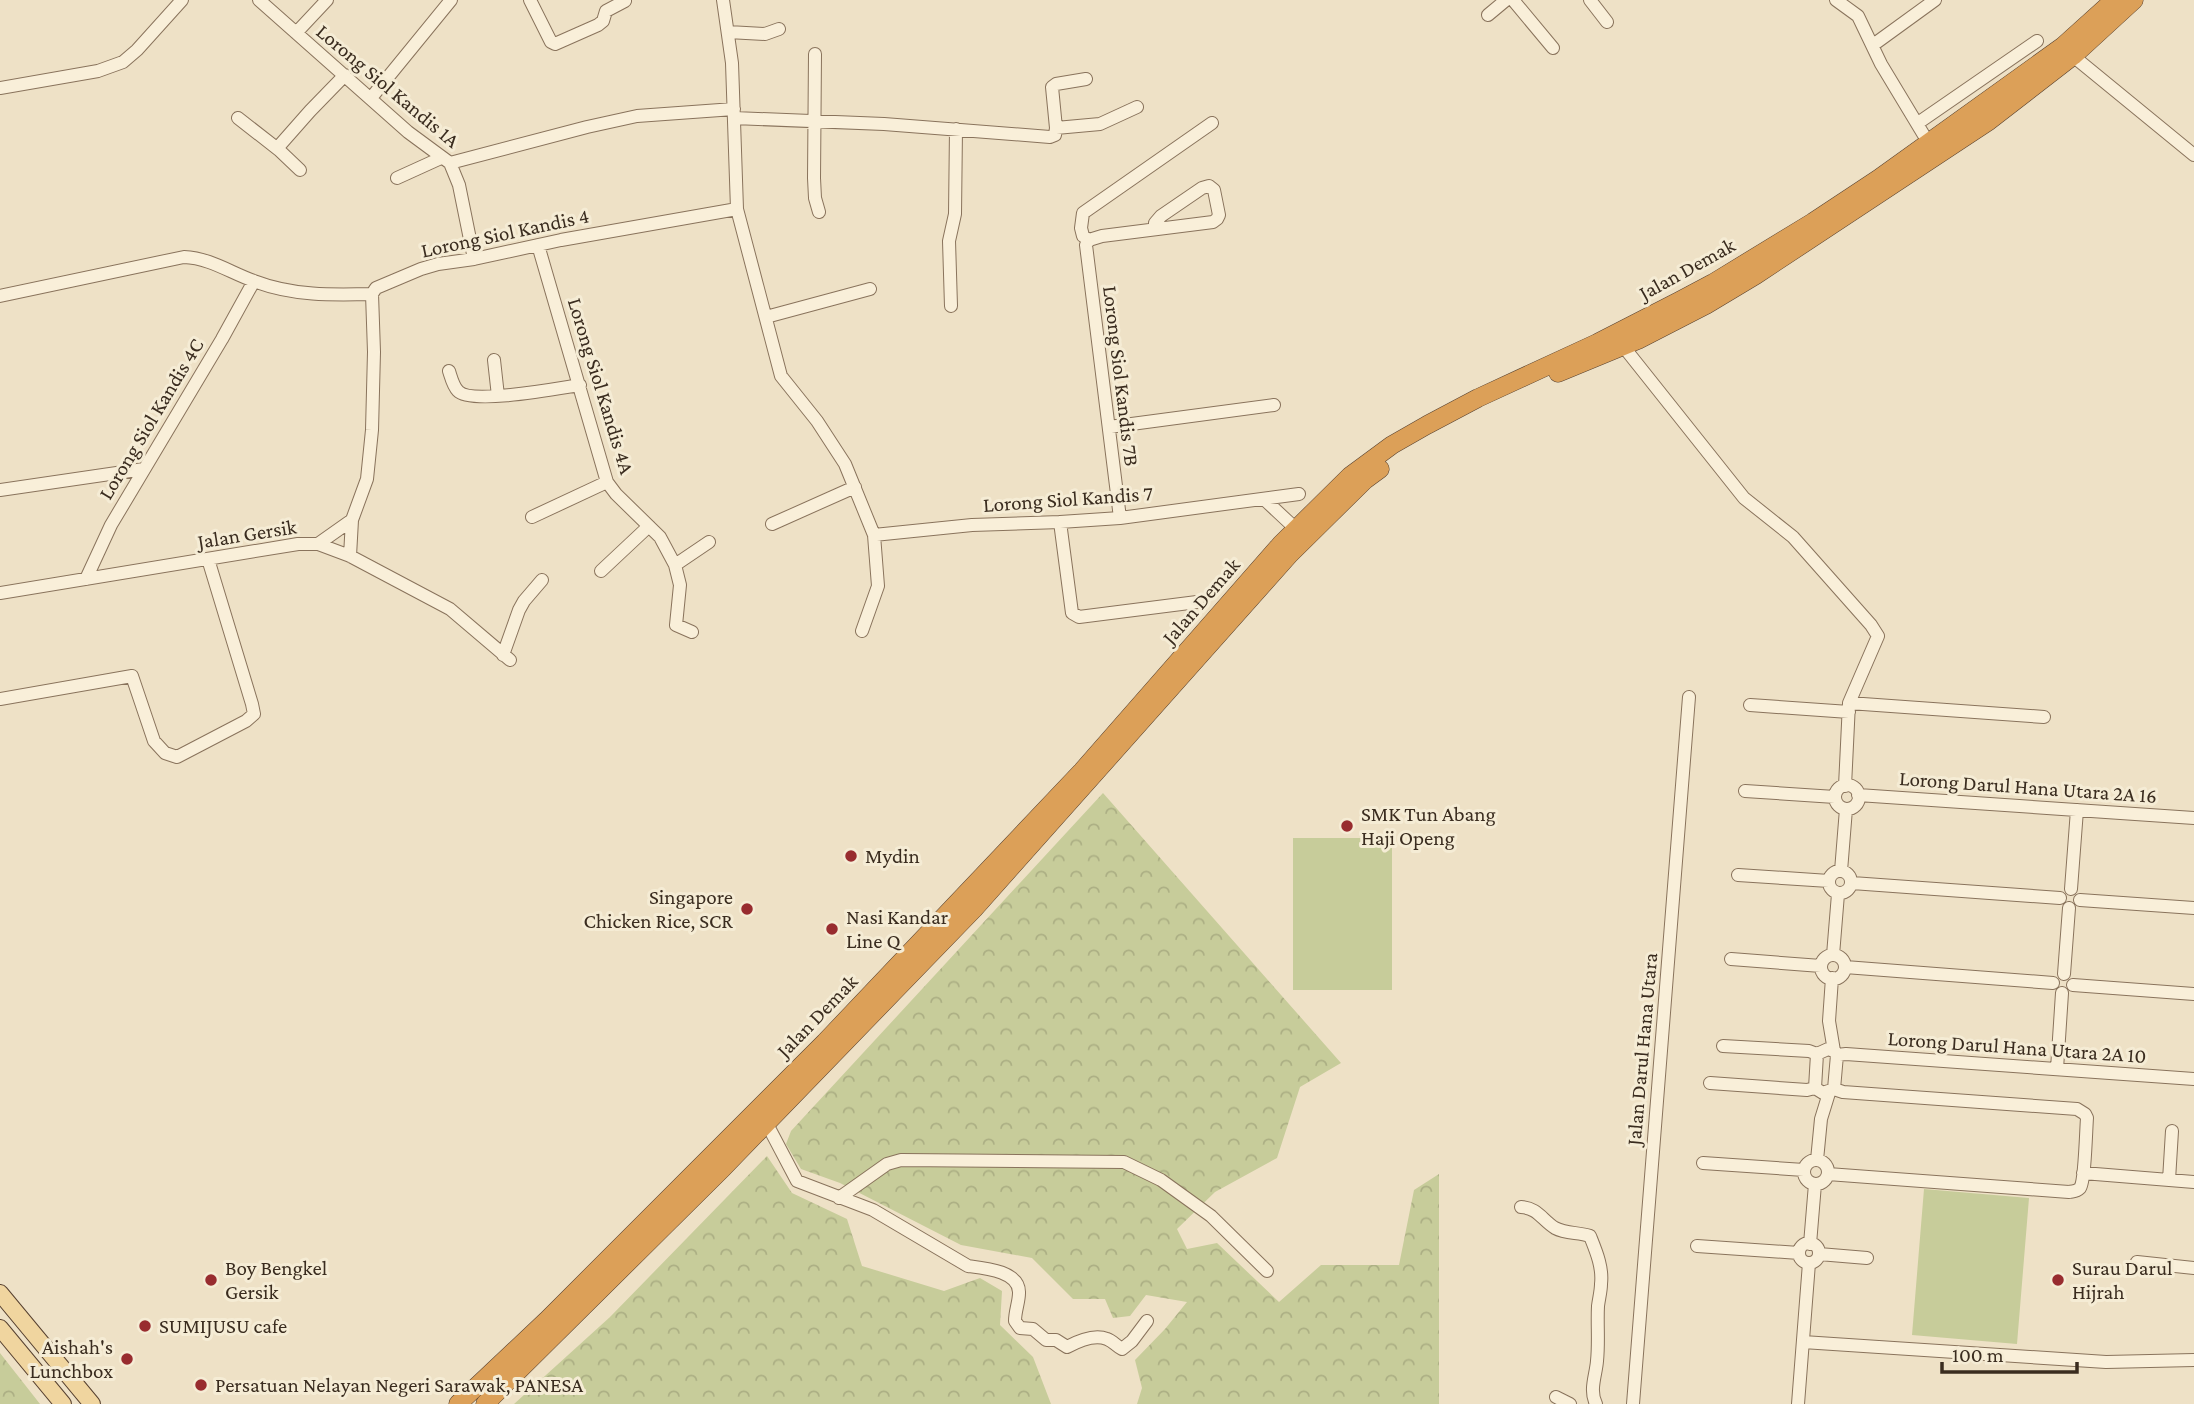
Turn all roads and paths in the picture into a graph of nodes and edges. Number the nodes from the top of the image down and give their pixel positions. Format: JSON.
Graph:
{"nodes":[{"id":1,"x":182,"y":0,"type":"edge"},
{"id":2,"x":259,"y":0,"type":"edge"},
{"id":3,"x":327,"y":0,"type":"edge"},
{"id":4,"x":451,"y":0,"type":"edge"},
{"id":5,"x":530,"y":0,"type":"edge"},
{"id":6,"x":1506,"y":0,"type":"edge"},
{"id":7,"x":1513,"y":0,"type":"edge"},
{"id":8,"x":1590,"y":0,"type":"edge"},
{"id":9,"x":1836,"y":0,"type":"edge"},
{"id":10,"x":1935,"y":0,"type":"edge"},
{"id":11,"x":2114,"y":0,"type":"edge"},
{"id":12,"x":2134,"y":0,"type":"edge"},
{"id":13,"x":625,"y":1,"type":"edge"},
{"id":14,"x":725,"y":1,"type":"edge"},
{"id":15,"x":1488,"y":15,"type":"dead end"},
{"id":16,"x":1607,"y":22,"type":"dead end"},
{"id":17,"x":779,"y":29,"type":"dead end"},
{"id":18,"x":728,"y":32,"type":"junction"},
{"id":19,"x":296,"y":33,"type":"junction"},
{"id":20,"x":2037,"y":41,"type":"dead end"},
{"id":21,"x":1873,"y":46,"type":"junction"},
{"id":22,"x":1553,"y":48,"type":"dead end"},
{"id":23,"x":815,"y":54,"type":"dead end"},
{"id":24,"x":2073,"y":56,"type":"junction"},
{"id":25,"x":345,"y":75,"type":"junction"},
{"id":26,"x":1086,"y":79,"type":"dead end"},
{"id":27,"x":0,"y":88,"type":"edge"},
{"id":28,"x":371,"y":98,"type":"junction"},
{"id":29,"x":1137,"y":107,"type":"dead end"},
{"id":30,"x":734,"y":114,"type":"junction"},
{"id":31,"x":238,"y":118,"type":"dead end"},
{"id":32,"x":815,"y":122,"type":"junction"},
{"id":33,"x":1212,"y":123,"type":"dead end"},
{"id":34,"x":1918,"y":123,"type":"junction"},
{"id":35,"x":1056,"y":128,"type":"junction"},
{"id":36,"x":956,"y":129,"type":"junction"},
{"id":37,"x":1928,"y":142,"type":"junction"},
{"id":38,"x":279,"y":150,"type":"junction"},
{"id":39,"x":2194,"y":155,"type":"edge"},
{"id":40,"x":445,"y":160,"type":"junction"},
{"id":41,"x":300,"y":170,"type":"dead end"},
{"id":42,"x":397,"y":178,"type":"dead end"},
{"id":43,"x":737,"y":209,"type":"junction"},
{"id":44,"x":819,"y":212,"type":"dead end"},
{"id":45,"x":1155,"y":229,"type":"junction"},
{"id":46,"x":1089,"y":240,"type":"junction"},
{"id":47,"x":538,"y":244,"type":"junction"},
{"id":48,"x":474,"y":259,"type":"junction"},
{"id":49,"x":254,"y":281,"type":"junction"},
{"id":50,"x":870,"y":289,"type":"dead end"},
{"id":51,"x":372,"y":294,"type":"junction"},
{"id":52,"x":0,"y":296,"type":"edge"},
{"id":53,"x":951,"y":306,"type":"dead end"},
{"id":54,"x":766,"y":317,"type":"junction"},
{"id":55,"x":1623,"y":346,"type":"junction"},
{"id":56,"x":494,"y":360,"type":"dead end"},
{"id":57,"x":449,"y":371,"type":"dead end"},
{"id":58,"x":580,"y":385,"type":"junction"},
{"id":59,"x":498,"y":396,"type":"junction"},
{"id":60,"x":1274,"y":405,"type":"dead end"},
{"id":61,"x":1109,"y":427,"type":"junction"},
{"id":62,"x":144,"y":469,"type":"junction"},
{"id":63,"x":607,"y":482,"type":"junction"},
{"id":64,"x":855,"y":487,"type":"junction"},
{"id":65,"x":0,"y":490,"type":"edge"},
{"id":66,"x":1299,"y":494,"type":"dead end"},
{"id":67,"x":1265,"y":500,"type":"junction"},
{"id":68,"x":532,"y":517,"type":"dead end"},
{"id":69,"x":1120,"y":518,"type":"junction"},
{"id":70,"x":352,"y":520,"type":"junction"},
{"id":71,"x":1060,"y":522,"type":"junction"},
{"id":72,"x":772,"y":524,"type":"dead end"},
{"id":73,"x":649,"y":526,"type":"junction"},
{"id":74,"x":1296,"y":529,"type":"junction"},
{"id":75,"x":874,"y":535,"type":"junction"},
{"id":76,"x":709,"y":542,"type":"dead end"},
{"id":77,"x":318,"y":544,"type":"junction"},
{"id":78,"x":351,"y":556,"type":"junction"},
{"id":79,"x":208,"y":559,"type":"junction"},
{"id":80,"x":676,"y":565,"type":"junction"},
{"id":81,"x":601,"y":571,"type":"dead end"},
{"id":82,"x":86,"y":579,"type":"junction"},
{"id":83,"x":542,"y":580,"type":"dead end"},
{"id":84,"x":0,"y":593,"type":"edge"},
{"id":85,"x":1197,"y":602,"type":"dead end"},
{"id":86,"x":862,"y":631,"type":"dead end"},
{"id":87,"x":692,"y":632,"type":"dead end"},
{"id":88,"x":1689,"y":697,"type":"dead end"},
{"id":89,"x":0,"y":699,"type":"edge"},
{"id":90,"x":1750,"y":705,"type":"dead end"},
{"id":91,"x":1849,"y":707,"type":"junction"},
{"id":92,"x":2044,"y":717,"type":"dead end"},
{"id":93,"x":1845,"y":786,"type":"junction"},
{"id":94,"x":1745,"y":791,"type":"dead end"},
{"id":95,"x":1858,"y":795,"type":"junction"},
{"id":96,"x":1835,"y":797,"type":"junction"},
{"id":97,"x":1846,"y":809,"type":"junction"},
{"id":98,"x":2077,"y":810,"type":"junction"},
{"id":99,"x":2194,"y":818,"type":"edge"},
{"id":100,"x":1841,"y":871,"type":"junction"},
{"id":101,"x":1738,"y":875,"type":"dead end"},
{"id":102,"x":1829,"y":881,"type":"junction"},
{"id":103,"x":1852,"y":883,"type":"junction"},
{"id":104,"x":1838,"y":894,"type":"junction"},
{"id":105,"x":2070,"y":902,"type":"junction"},
{"id":106,"x":2194,"y":908,"type":"edge"},
{"id":107,"x":1833,"y":954,"type":"junction"},
{"id":108,"x":1731,"y":959,"type":"dead end"},
{"id":109,"x":1821,"y":966,"type":"junction"},
{"id":110,"x":1845,"y":967,"type":"junction"},
{"id":111,"x":2064,"y":974,"type":"junction"},
{"id":112,"x":1832,"y":978,"type":"junction"},
{"id":113,"x":2053,"y":983,"type":"junction"},
{"id":114,"x":2073,"y":985,"type":"junction"},
{"id":115,"x":2062,"y":993,"type":"junction"},
{"id":116,"x":2194,"y":994,"type":"edge"},
{"id":117,"x":1723,"y":1045,"type":"dead end"},
{"id":118,"x":1827,"y":1053,"type":"junction"},
{"id":119,"x":2057,"y":1069,"type":"junction"},
{"id":120,"x":2194,"y":1079,"type":"edge"},
{"id":121,"x":1710,"y":1083,"type":"dead end"},
{"id":122,"x":1824,"y":1091,"type":"junction"},
{"id":123,"x":767,"y":1124,"type":"junction"},
{"id":124,"x":2172,"y":1131,"type":"dead end"},
{"id":125,"x":1817,"y":1160,"type":"junction"},
{"id":126,"x":1703,"y":1163,"type":"dead end"},
{"id":127,"x":1804,"y":1170,"type":"junction"},
{"id":128,"x":2083,"y":1173,"type":"junction"},
{"id":129,"x":1828,"y":1174,"type":"junction"},
{"id":130,"x":2169,"y":1180,"type":"junction"},
{"id":131,"x":2194,"y":1182,"type":"edge"},
{"id":132,"x":1815,"y":1184,"type":"junction"},
{"id":133,"x":839,"y":1198,"type":"junction"},
{"id":134,"x":1521,"y":1207,"type":"dead end"},
{"id":135,"x":1810,"y":1244,"type":"junction"},
{"id":136,"x":1697,"y":1246,"type":"dead end"},
{"id":137,"x":1799,"y":1253,"type":"junction"},
{"id":138,"x":1819,"y":1254,"type":"junction"},
{"id":139,"x":1867,"y":1258,"type":"dead end"},
{"id":140,"x":2137,"y":1262,"type":"dead end"},
{"id":141,"x":1809,"y":1264,"type":"junction"},
{"id":142,"x":2194,"y":1268,"type":"edge"},
{"id":143,"x":1267,"y":1271,"type":"dead end"},
{"id":144,"x":0,"y":1293,"type":"edge"},
{"id":145,"x":1147,"y":1321,"type":"dead end"},
{"id":146,"x":0,"y":1328,"type":"edge"},
{"id":147,"x":1803,"y":1342,"type":"junction"},
{"id":148,"x":2194,"y":1360,"type":"edge"},
{"id":149,"x":1556,"y":1396,"type":"dead end"},
{"id":150,"x":63,"y":1404,"type":"edge"},
{"id":151,"x":92,"y":1404,"type":"edge"},
{"id":152,"x":458,"y":1404,"type":"edge"},
{"id":153,"x":485,"y":1404,"type":"edge"},
{"id":154,"x":1570,"y":1404,"type":"edge"},
{"id":155,"x":1596,"y":1404,"type":"edge"},
{"id":156,"x":1633,"y":1404,"type":"edge"},
{"id":157,"x":1798,"y":1404,"type":"edge"}],
"edges":[{"from":1,"to":27,"type":"street"},
{"from":2,"to":19,"type":"street","name":"Lorong Siol Kandis 1A"},
{"from":3,"to":19,"type":"street"},
{"from":4,"to":28,"type":"street"},
{"from":5,"to":13,"type":"street"},
{"from":6,"to":15,"type":"street"},
{"from":7,"to":22,"type":"street"},
{"from":8,"to":16,"type":"street"},
{"from":9,"to":21,"type":"street"},
{"from":10,"to":21,"type":"street"},
{"from":11,"to":37,"type":"highway","name":"Jalan Demak"},
{"from":12,"to":24,"type":"highway","name":"Jalan Demak"},
{"from":14,"to":18,"type":"street"},
{"from":17,"to":18,"type":"street"},
{"from":18,"to":30,"type":"street"},
{"from":19,"to":25,"type":"street","name":"Lorong Siol Kandis 1A"},
{"from":20,"to":34,"type":"street"},
{"from":21,"to":34,"type":"street"},
{"from":23,"to":32,"type":"street"},
{"from":24,"to":39,"type":"street"},
{"from":24,"to":55,"type":"highway","name":"Jalan Demak"},
{"from":25,"to":28,"type":"street","name":"Lorong Siol Kandis 1A"},
{"from":25,"to":38,"type":"street"},
{"from":26,"to":35,"type":"street"},
{"from":28,"to":40,"type":"street","name":"Lorong Siol Kandis 1A"},
{"from":29,"to":35,"type":"street"},
{"from":30,"to":32,"type":"street"},
{"from":30,"to":40,"type":"street"},
{"from":30,"to":43,"type":"street"},
{"from":31,"to":38,"type":"street"},
{"from":32,"to":36,"type":"street"},
{"from":32,"to":44,"type":"street"},
{"from":33,"to":46,"type":"street","name":"Lorong Siol Kandis 7B"},
{"from":34,"to":37,"type":"street"},
{"from":35,"to":36,"type":"street"},
{"from":36,"to":53,"type":"street"},
{"from":37,"to":74,"type":"highway","name":"Jalan Demak"},
{"from":38,"to":41,"type":"street"},
{"from":40,"to":42,"type":"street"},
{"from":40,"to":48,"type":"street","name":"Lorong Siol Kandis 1A"},
{"from":43,"to":47,"type":"street","name":"Lorong Siol Kandis 4"},
{"from":43,"to":54,"type":"street"},
{"from":45,"to":45,"type":"street"},
{"from":45,"to":46,"type":"street"},
{"from":46,"to":61,"type":"street","name":"Lorong Siol Kandis 7B"},
{"from":47,"to":48,"type":"street","name":"Lorong Siol Kandis 4"},
{"from":47,"to":58,"type":"street","name":"Lorong Siol Kandis 4A"},
{"from":48,"to":51,"type":"street","name":"Lorong Siol Kandis 4"},
{"from":49,"to":51,"type":"street","name":"Lorong Siol Kandis 4"},
{"from":49,"to":52,"type":"street","name":"Lorong Siol Kandis 4"},
{"from":49,"to":62,"type":"street","name":"Lorong Siol Kandis 4C"},
{"from":50,"to":54,"type":"street"},
{"from":51,"to":70,"type":"street"},
{"from":54,"to":64,"type":"street"},
{"from":55,"to":91,"type":"street"},
{"from":55,"to":123,"type":"highway","name":"Jalan Demak"},
{"from":56,"to":59,"type":"street"},
{"from":57,"to":59,"type":"street"},
{"from":58,"to":59,"type":"street"},
{"from":58,"to":63,"type":"street","name":"Lorong Siol Kandis 4A"},
{"from":60,"to":61,"type":"street"},
{"from":61,"to":69,"type":"street","name":"Lorong Siol Kandis 7B"},
{"from":62,"to":65,"type":"street"},
{"from":62,"to":82,"type":"street","name":"Lorong Siol Kandis 4C"},
{"from":63,"to":68,"type":"street"},
{"from":63,"to":73,"type":"street","name":"Lorong Siol Kandis 4A"},
{"from":64,"to":72,"type":"street"},
{"from":64,"to":75,"type":"street"},
{"from":66,"to":67,"type":"street","name":"Lorong Siol Kandis 7"},
{"from":67,"to":69,"type":"street","name":"Lorong Siol Kandis 7"},
{"from":67,"to":74,"type":"street"},
{"from":69,"to":71,"type":"street","name":"Lorong Siol Kandis 7"},
{"from":70,"to":77,"type":"street"},
{"from":70,"to":78,"type":"street"},
{"from":71,"to":75,"type":"street","name":"Lorong Siol Kandis 7"},
{"from":71,"to":85,"type":"street"},
{"from":73,"to":80,"type":"street","name":"Lorong Siol Kandis 4A"},
{"from":73,"to":81,"type":"street"},
{"from":74,"to":152,"type":"highway","name":"Jalan Demak"},
{"from":75,"to":86,"type":"street"},
{"from":76,"to":80,"type":"street"},
{"from":77,"to":78,"type":"street","name":"Jalan Gersik"},
{"from":77,"to":79,"type":"street","name":"Jalan Gersik"},
{"from":78,"to":83,"type":"street","name":"Jalan Gersik"},
{"from":79,"to":82,"type":"street","name":"Jalan Gersik"},
{"from":79,"to":89,"type":"street"},
{"from":80,"to":87,"type":"street","name":"Lorong Siol Kandis 4A"},
{"from":82,"to":84,"type":"street","name":"Jalan Gersik"},
{"from":88,"to":156,"type":"street","name":"Jalan Darul Hana Utara"},
{"from":90,"to":91,"type":"street"},
{"from":91,"to":92,"type":"street"},
{"from":91,"to":93,"type":"street"},
{"from":93,"to":95,"type":"street"},
{"from":93,"to":96,"type":"street"},
{"from":94,"to":96,"type":"street"},
{"from":95,"to":97,"type":"street"},
{"from":95,"to":98,"type":"street","name":"Lorong Darul Hana Utara 2A 16"},
{"from":96,"to":97,"type":"street"},
{"from":97,"to":100,"type":"street"},
{"from":98,"to":99,"type":"street","name":"Lorong Darul Hana Utara 2A 16"},
{"from":98,"to":105,"type":"street"},
{"from":100,"to":102,"type":"street"},
{"from":100,"to":103,"type":"street"},
{"from":101,"to":102,"type":"street"},
{"from":102,"to":104,"type":"street"},
{"from":103,"to":104,"type":"street"},
{"from":103,"to":105,"type":"street"},
{"from":104,"to":107,"type":"street"},
{"from":105,"to":106,"type":"street"},
{"from":105,"to":111,"type":"street"},
{"from":107,"to":109,"type":"street"},
{"from":107,"to":110,"type":"street"},
{"from":108,"to":109,"type":"street"},
{"from":109,"to":112,"type":"street"},
{"from":110,"to":112,"type":"street"},
{"from":110,"to":113,"type":"street"},
{"from":111,"to":113,"type":"street"},
{"from":111,"to":114,"type":"street"},
{"from":112,"to":118,"type":"street"},
{"from":113,"to":115,"type":"street"},
{"from":114,"to":115,"type":"street"},
{"from":114,"to":116,"type":"street"},
{"from":115,"to":119,"type":"street"},
{"from":117,"to":118,"type":"street","name":"Lorong Darul Hana Utara 2A 10"},
{"from":118,"to":119,"type":"street","name":"Lorong Darul Hana Utara 2A 10"},
{"from":118,"to":122,"type":"street"},
{"from":118,"to":122,"type":"street"},
{"from":119,"to":120,"type":"street","name":"Lorong Darul Hana Utara 2A 10"},
{"from":121,"to":122,"type":"street"},
{"from":122,"to":125,"type":"street"},
{"from":122,"to":128,"type":"street"},
{"from":123,"to":133,"type":"street"},
{"from":123,"to":153,"type":"highway","name":"Jalan Demak"},
{"from":124,"to":130,"type":"street"},
{"from":125,"to":127,"type":"street"},
{"from":125,"to":129,"type":"street"},
{"from":126,"to":127,"type":"street"},
{"from":127,"to":132,"type":"street"},
{"from":128,"to":129,"type":"street"},
{"from":128,"to":130,"type":"street"},
{"from":129,"to":132,"type":"street"},
{"from":130,"to":131,"type":"street"},
{"from":132,"to":135,"type":"street"},
{"from":133,"to":143,"type":"street"},
{"from":133,"to":145,"type":"street"},
{"from":134,"to":155,"type":"street"},
{"from":135,"to":137,"type":"street"},
{"from":135,"to":138,"type":"street"},
{"from":136,"to":137,"type":"street"},
{"from":137,"to":141,"type":"street"},
{"from":138,"to":139,"type":"street"},
{"from":138,"to":141,"type":"street"},
{"from":140,"to":142,"type":"street"},
{"from":141,"to":147,"type":"street"},
{"from":144,"to":151,"type":"main road"},
{"from":146,"to":150,"type":"main road"},
{"from":147,"to":148,"type":"street"},
{"from":147,"to":157,"type":"street"},
{"from":149,"to":154,"type":"street"}]}
